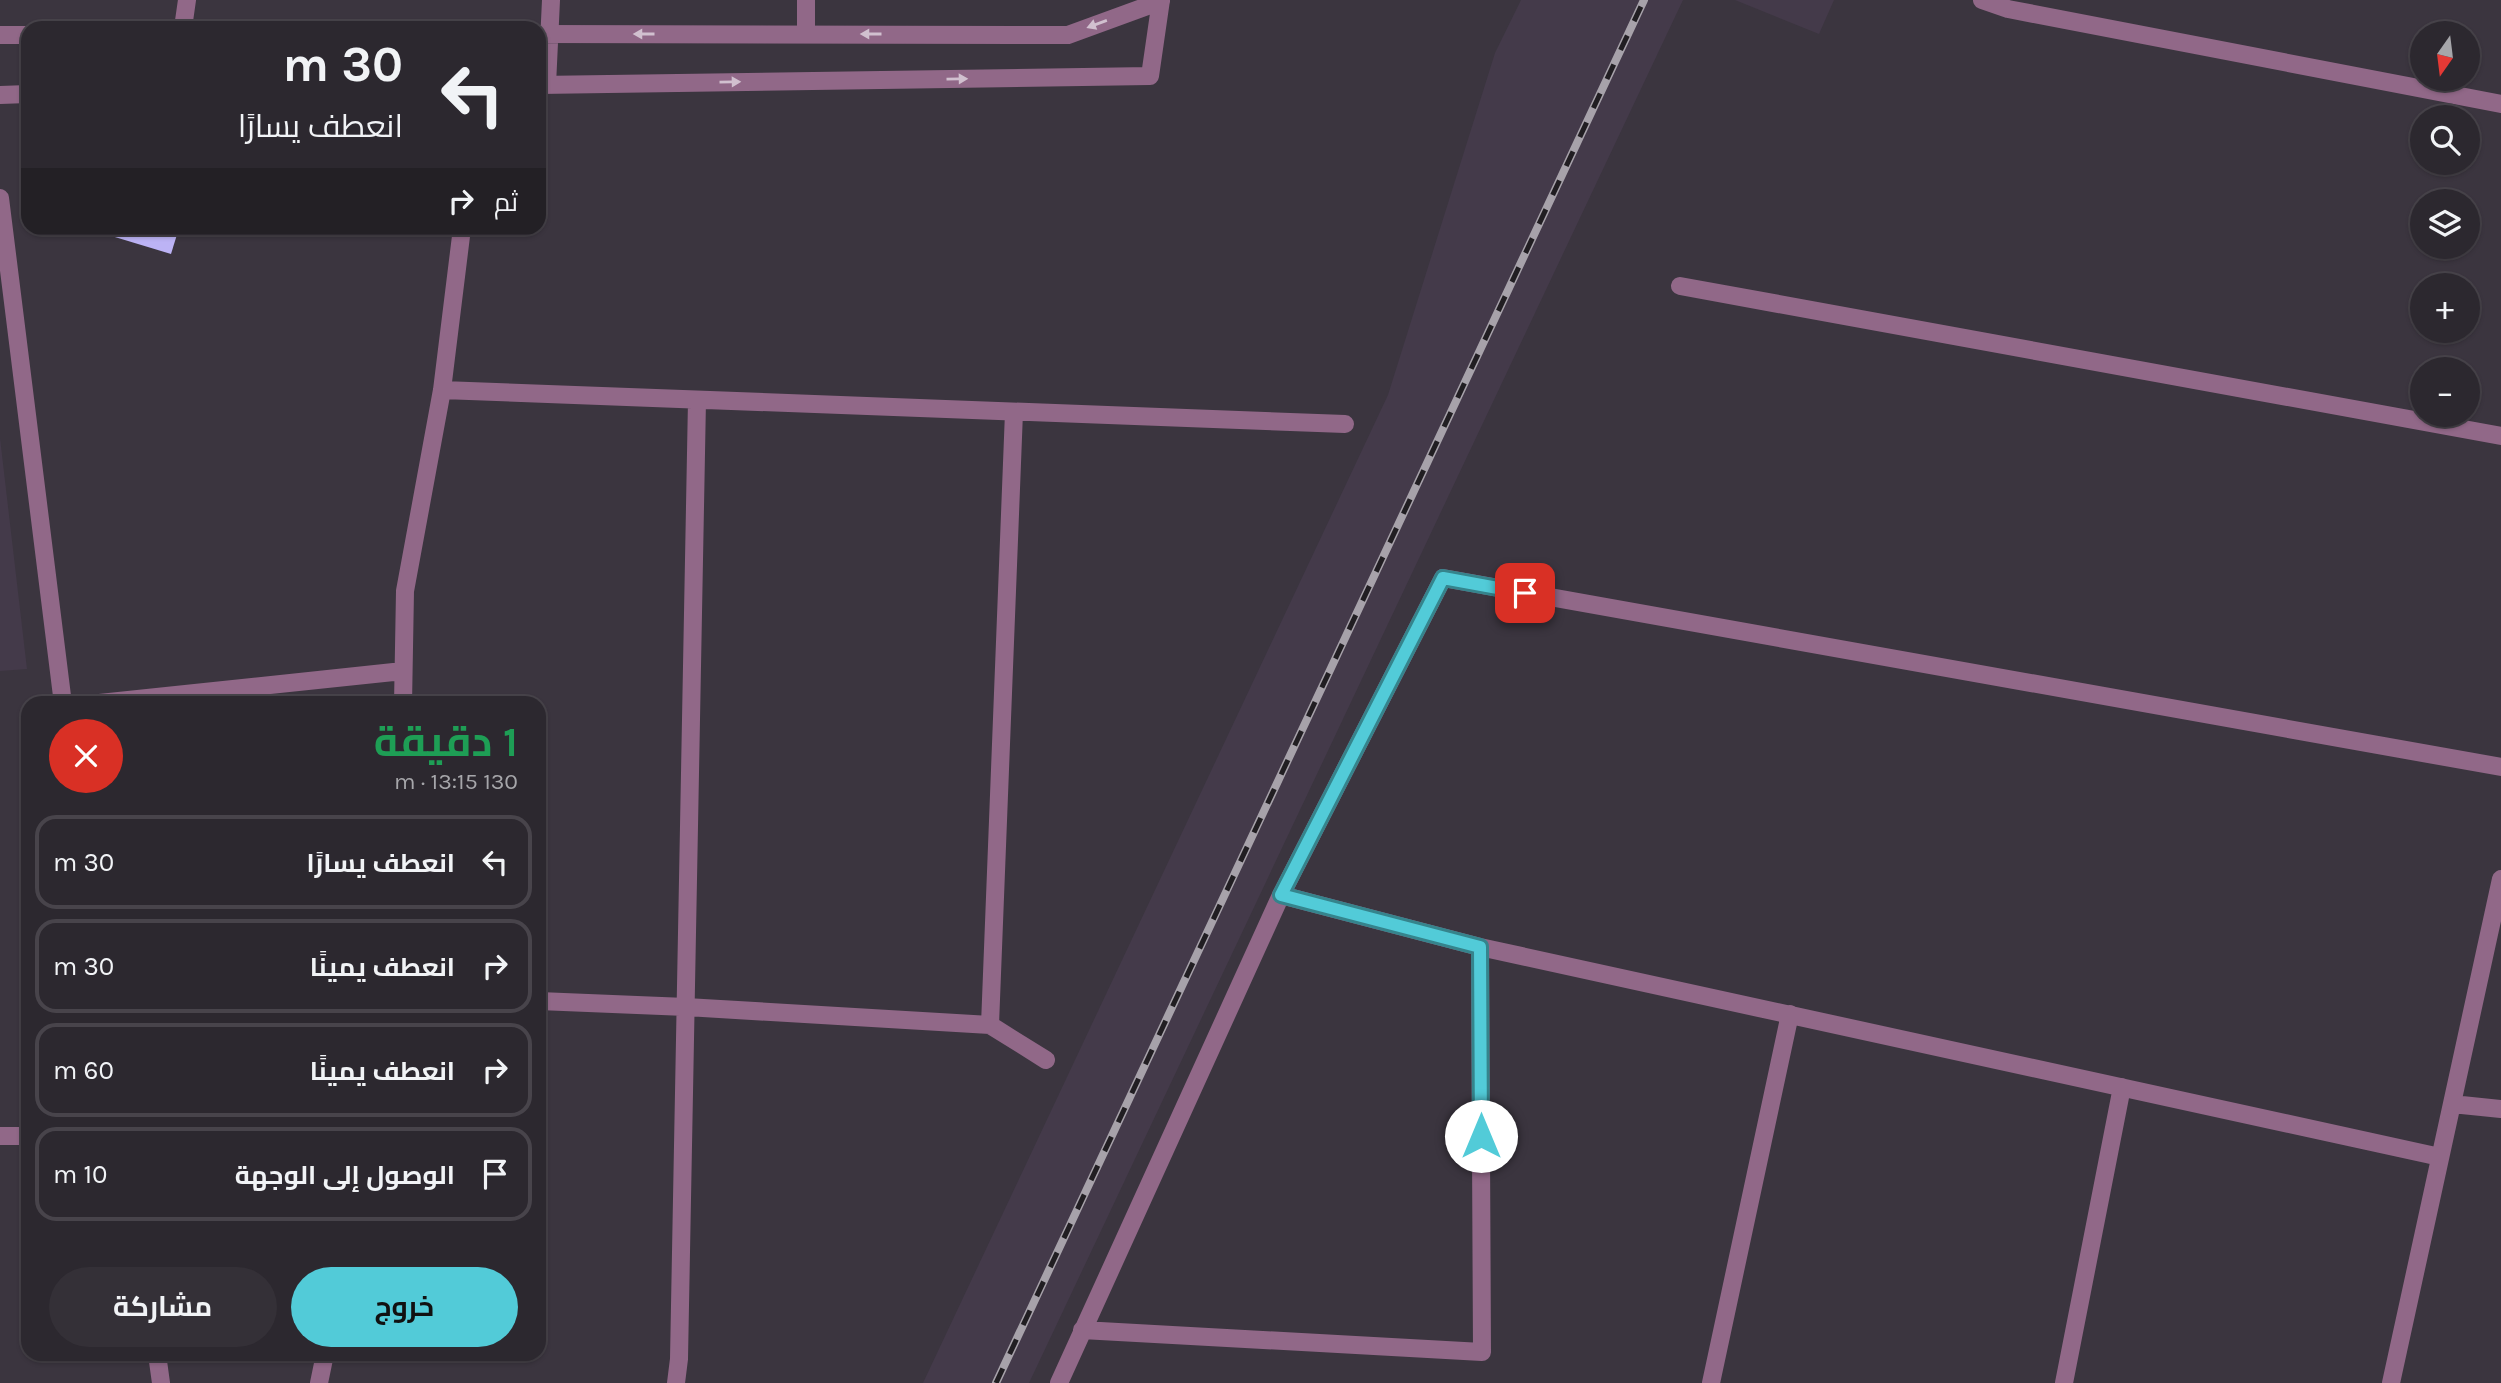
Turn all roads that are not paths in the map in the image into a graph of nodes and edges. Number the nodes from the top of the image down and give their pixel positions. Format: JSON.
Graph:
{"nodes":[{"id":1,"x":187,"y":0,"type":"edge"},
{"id":2,"x":551,"y":0,"type":"edge"},
{"id":3,"x":806,"y":0,"type":"edge"},
{"id":4,"x":1982,"y":0,"type":"edge"},
{"id":5,"x":1161,"y":1,"type":"edge"},
{"id":6,"x":184,"y":21,"type":"edge"},
{"id":7,"x":546,"y":24,"type":"edge"},
{"id":8,"x":546,"y":34,"type":"edge"},
{"id":9,"x":806,"y":34,"type":"junction"},
{"id":10,"x":0,"y":35,"type":"edge"},
{"id":11,"x":21,"y":35,"type":"edge"},
{"id":12,"x":546,"y":85,"type":"edge"},
{"id":13,"x":0,"y":94,"type":"edge"},
{"id":14,"x":21,"y":94,"type":"edge"},
{"id":15,"x":2501,"y":104,"type":"edge"},
{"id":16,"x":0,"y":198,"type":"edge"},
{"id":17,"x":461,"y":235,"type":"edge"},
{"id":18,"x":1680,"y":286,"type":"dead end"},
{"id":19,"x":442,"y":390,"type":"junction"},
{"id":20,"x":696,"y":400,"type":"junction"},
{"id":21,"x":1014,"y":412,"type":"junction"},
{"id":22,"x":1345,"y":424,"type":"dead end"},
{"id":23,"x":2501,"y":436,"type":"edge"},
{"id":24,"x":404,"y":671,"type":"junction"},
{"id":25,"x":62,"y":696,"type":"edge"},
{"id":26,"x":166,"y":696,"type":"edge"},
{"id":27,"x":403,"y":696,"type":"edge"},
{"id":28,"x":2501,"y":767,"type":"edge"},
{"id":29,"x":2501,"y":880,"type":"edge"},
{"id":30,"x":1281,"y":895,"type":"junction"},
{"id":31,"x":1480,"y":947,"type":"junction"},
{"id":32,"x":546,"y":1001,"type":"edge"},
{"id":33,"x":687,"y":1007,"type":"junction"},
{"id":34,"x":1790,"y":1014,"type":"junction"},
{"id":35,"x":990,"y":1025,"type":"junction"},
{"id":36,"x":1046,"y":1060,"type":"dead end"},
{"id":37,"x":2122,"y":1087,"type":"junction"},
{"id":38,"x":2452,"y":1104,"type":"junction"},
{"id":39,"x":2501,"y":1109,"type":"edge"},
{"id":40,"x":0,"y":1136,"type":"edge"},
{"id":41,"x":21,"y":1136,"type":"edge"},
{"id":42,"x":2440,"y":1157,"type":"junction"},
{"id":43,"x":1082,"y":1330,"type":"junction"},
{"id":44,"x":158,"y":1361,"type":"edge"},
{"id":45,"x":323,"y":1361,"type":"edge"},
{"id":46,"x":161,"y":1383,"type":"edge"},
{"id":47,"x":319,"y":1383,"type":"edge"},
{"id":48,"x":676,"y":1383,"type":"edge"},
{"id":49,"x":1059,"y":1383,"type":"edge"},
{"id":50,"x":1711,"y":1383,"type":"edge"},
{"id":51,"x":2064,"y":1383,"type":"edge"},
{"id":52,"x":2391,"y":1383,"type":"edge"}],
"edges":[{"from":1,"to":6,"type":"street"},
{"from":2,"to":7,"type":"street"},
{"from":3,"to":9,"type":"street"},
{"from":4,"to":15,"type":"street"},
{"from":5,"to":9,"type":"street","one_way":true},
{"from":12,"to":5,"type":"street","one_way":true},
{"from":9,"to":8,"type":"street","one_way":true},
{"from":10,"to":11,"type":"street"},
{"from":13,"to":14,"type":"street"},
{"from":16,"to":25,"type":"street"},
{"from":17,"to":19,"type":"street"},
{"from":18,"to":23,"type":"street"},
{"from":19,"to":20,"type":"street"},
{"from":19,"to":24,"type":"street"},
{"from":20,"to":21,"type":"street"},
{"from":20,"to":33,"type":"street"},
{"from":21,"to":22,"type":"street"},
{"from":21,"to":35,"type":"street"},
{"from":24,"to":26,"type":"street"},
{"from":24,"to":27,"type":"street"},
{"from":28,"to":30,"type":"street"},
{"from":29,"to":38,"type":"street"},
{"from":30,"to":31,"type":"street"},
{"from":30,"to":43,"type":"street"},
{"from":31,"to":34,"type":"street"},
{"from":31,"to":43,"type":"street"},
{"from":32,"to":33,"type":"street"},
{"from":33,"to":35,"type":"street"},
{"from":33,"to":48,"type":"street"},
{"from":34,"to":37,"type":"street"},
{"from":34,"to":50,"type":"street"},
{"from":35,"to":36,"type":"street"},
{"from":37,"to":42,"type":"street"},
{"from":37,"to":51,"type":"street"},
{"from":38,"to":39,"type":"street"},
{"from":38,"to":42,"type":"street"},
{"from":40,"to":41,"type":"street"},
{"from":42,"to":52,"type":"street"},
{"from":43,"to":49,"type":"street"},
{"from":44,"to":46,"type":"street"},
{"from":45,"to":47,"type":"street"}]}
